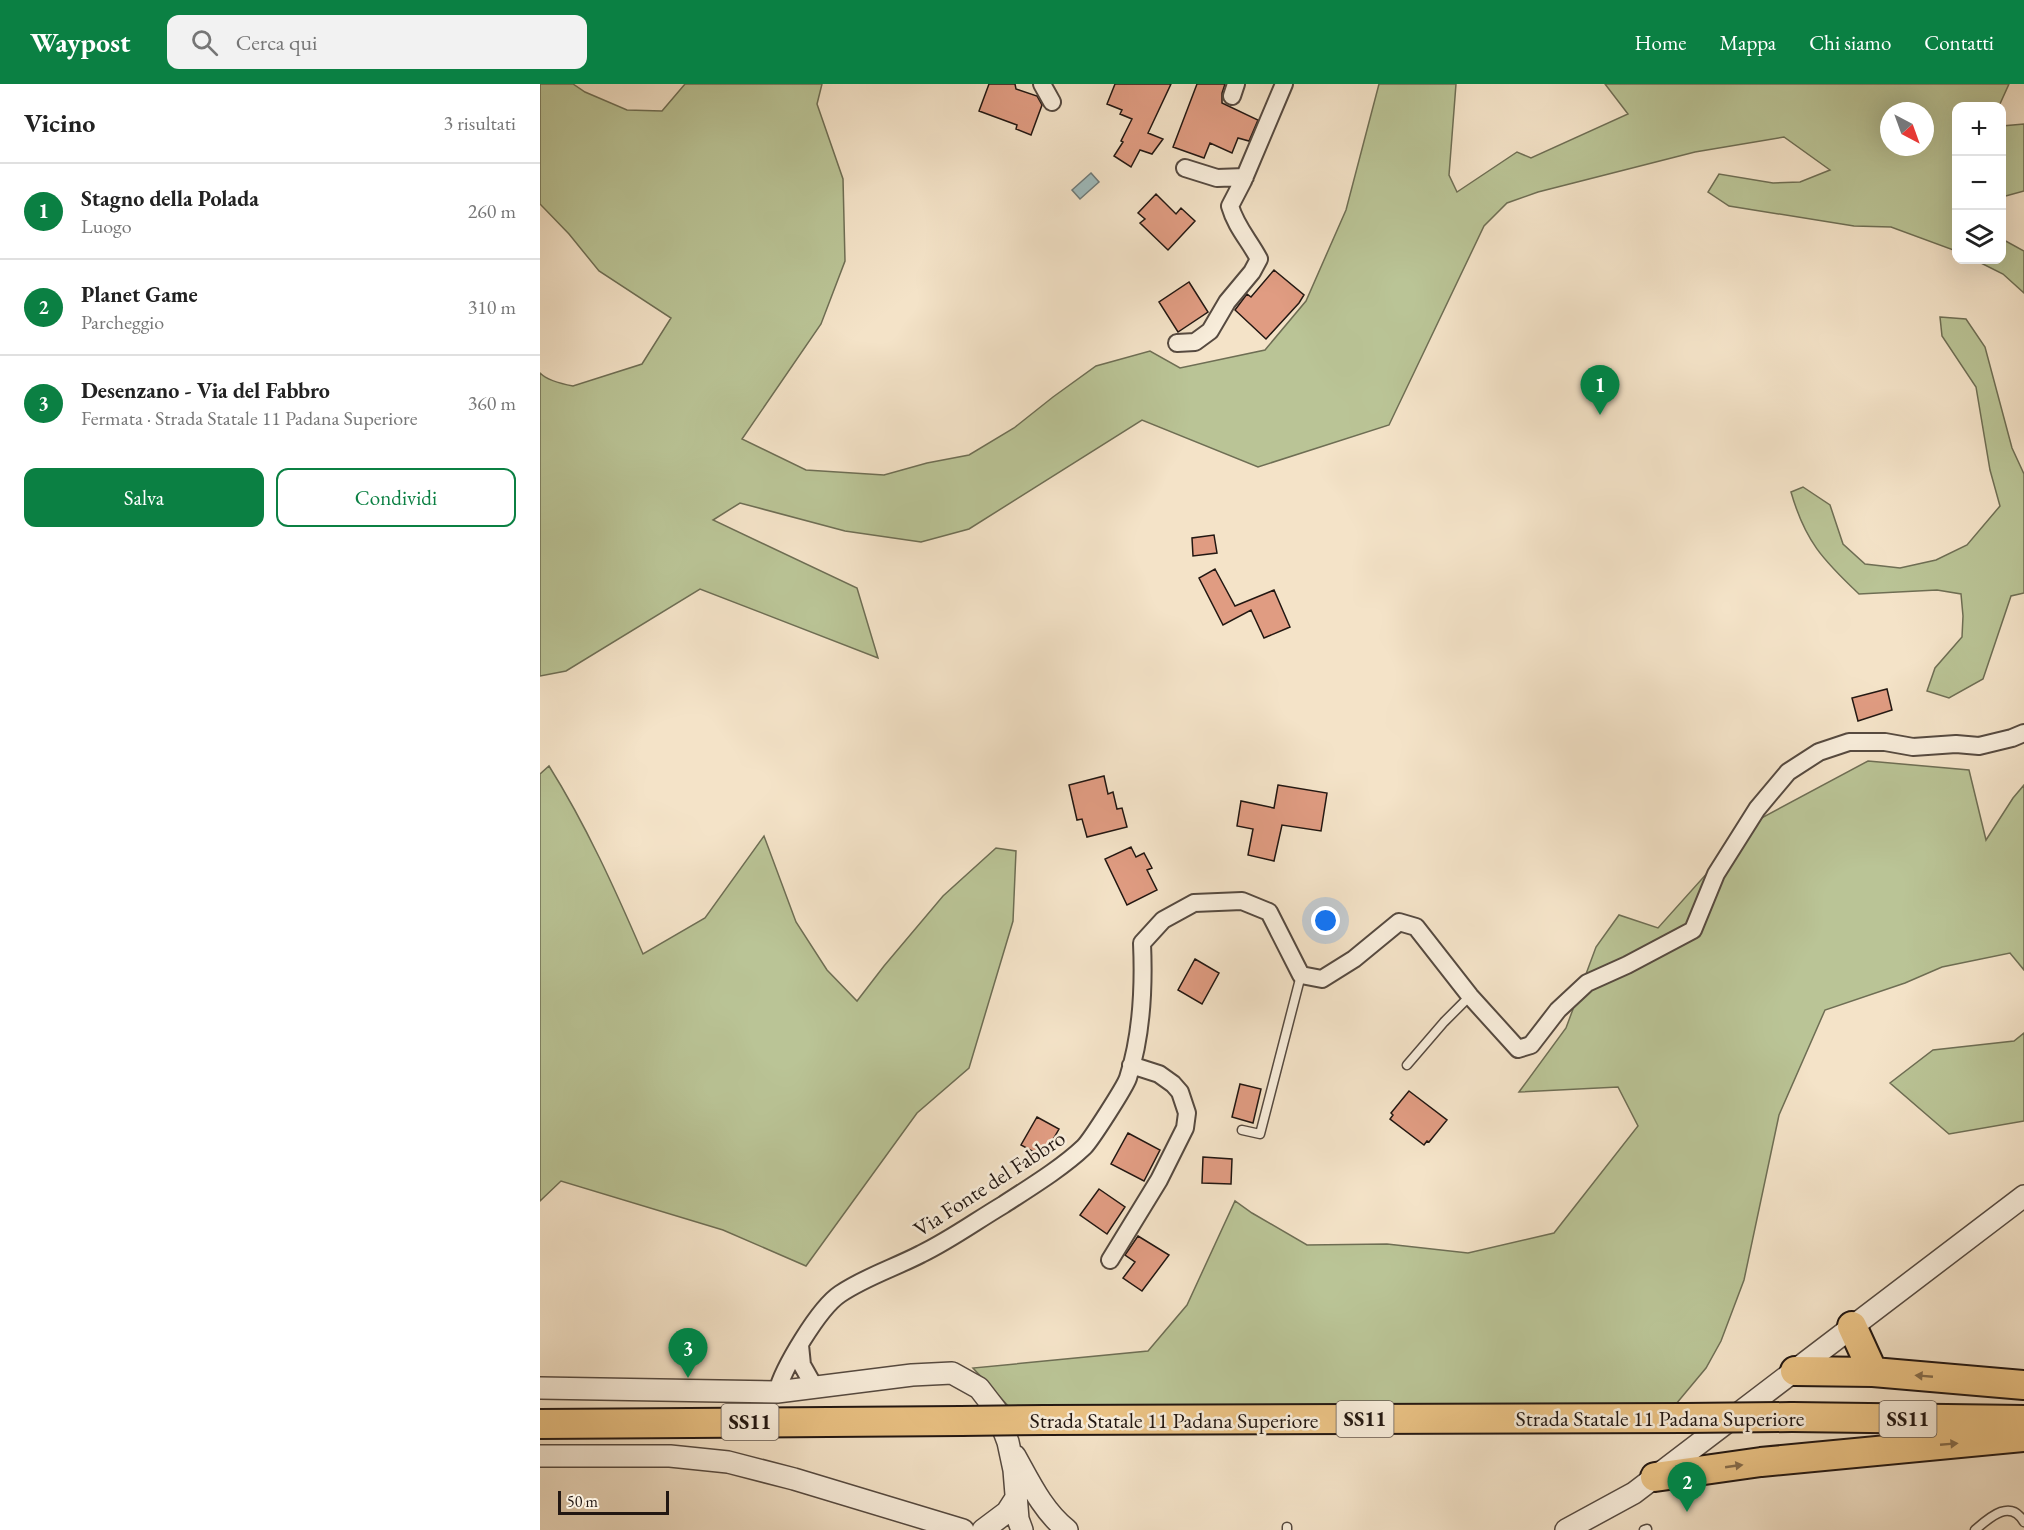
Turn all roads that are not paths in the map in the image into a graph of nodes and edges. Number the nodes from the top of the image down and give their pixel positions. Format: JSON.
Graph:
{"nodes":[{"id":1,"x":1042,"y":84,"type":"edge"},
{"id":2,"x":1054,"y":84,"type":"edge"},
{"id":3,"x":1284,"y":84,"type":"edge"},
{"id":4,"x":1185,"y":168,"type":"dead end"},
{"id":5,"x":1245,"y":177,"type":"junction"},
{"id":6,"x":1177,"y":344,"type":"dead end"},
{"id":7,"x":2024,"y":733,"type":"edge"},
{"id":8,"x":1301,"y":975,"type":"junction"},
{"id":9,"x":1470,"y":996,"type":"junction"},
{"id":10,"x":1131,"y":1065,"type":"junction"},
{"id":11,"x":1407,"y":1065,"type":"dead end"},
{"id":12,"x":1242,"y":1130,"type":"dead end"},
{"id":13,"x":2024,"y":1196,"type":"edge"},
{"id":14,"x":1110,"y":1260,"type":"dead end"},
{"id":15,"x":1852,"y":1326,"type":"junction"},
{"id":16,"x":800,"y":1345,"type":"junction"},
{"id":17,"x":1795,"y":1371,"type":"junction"},
{"id":18,"x":1873,"y":1372,"type":"junction"},
{"id":19,"x":2024,"y":1385,"type":"edge"},
{"id":20,"x":540,"y":1388,"type":"edge"},
{"id":21,"x":815,"y":1388,"type":"junction"},
{"id":22,"x":777,"y":1392,"type":"junction"},
{"id":23,"x":2024,"y":1420,"type":"edge"},
{"id":24,"x":540,"y":1424,"type":"edge"},
{"id":25,"x":2024,"y":1437,"type":"edge"},
{"id":26,"x":1008,"y":1443,"type":"junction"},
{"id":27,"x":540,"y":1456,"type":"edge"},
{"id":28,"x":1655,"y":1477,"type":"junction"},
{"id":29,"x":1016,"y":1498,"type":"junction"},
{"id":30,"x":1043,"y":1505,"type":"junction"},
{"id":31,"x":2024,"y":1522,"type":"edge"},
{"id":32,"x":963,"y":1530,"type":"edge"},
{"id":33,"x":983,"y":1530,"type":"edge"},
{"id":34,"x":1022,"y":1530,"type":"edge"},
{"id":35,"x":1038,"y":1530,"type":"edge"},
{"id":36,"x":1067,"y":1530,"type":"edge"},
{"id":37,"x":1566,"y":1530,"type":"edge"},
{"id":38,"x":1976,"y":1530,"type":"edge"}],
"edges":[{"from":1,"to":2,"type":"street"},
{"from":3,"to":5,"type":"street"},
{"from":4,"to":5,"type":"street"},
{"from":5,"to":6,"type":"street"},
{"from":7,"to":9,"type":"street"},
{"from":8,"to":9,"type":"street"},
{"from":8,"to":10,"type":"street","name":"Via Fonte del Fabbro"},
{"from":8,"to":12,"type":"lane"},
{"from":9,"to":11,"type":"lane"},
{"from":10,"to":14,"type":"street"},
{"from":10,"to":16,"type":"street","name":"Via Fonte del Fabbro"},
{"from":13,"to":15,"type":"street"},
{"from":15,"to":17,"type":"street"},
{"from":15,"to":18,"type":"highway"},
{"from":16,"to":21,"type":"street"},
{"from":16,"to":22,"type":"street","name":"Via Fonte del Fabbro"},
{"from":17,"to":18,"type":"highway"},
{"from":17,"to":28,"type":"street"},
{"from":19,"to":18,"type":"highway","one_way":true},
{"from":20,"to":22,"type":"street"},
{"from":21,"to":22,"type":"street"},
{"from":21,"to":26,"type":"street"},
{"from":23,"to":24,"type":"highway","name":"Strada Statale 11 Padana Superiore","number":"SS11","bridge":true},
{"from":28,"to":25,"type":"highway","one_way":true},
{"from":26,"to":29,"type":"street"},
{"from":26,"to":30,"type":"street"},
{"from":27,"to":32,"type":"street"},
{"from":28,"to":37,"type":"street"},
{"from":29,"to":33,"type":"street"},
{"from":29,"to":34,"type":"street"},
{"from":30,"to":35,"type":"street"},
{"from":30,"to":36,"type":"street"},
{"from":31,"to":38,"type":"lane"}]}
